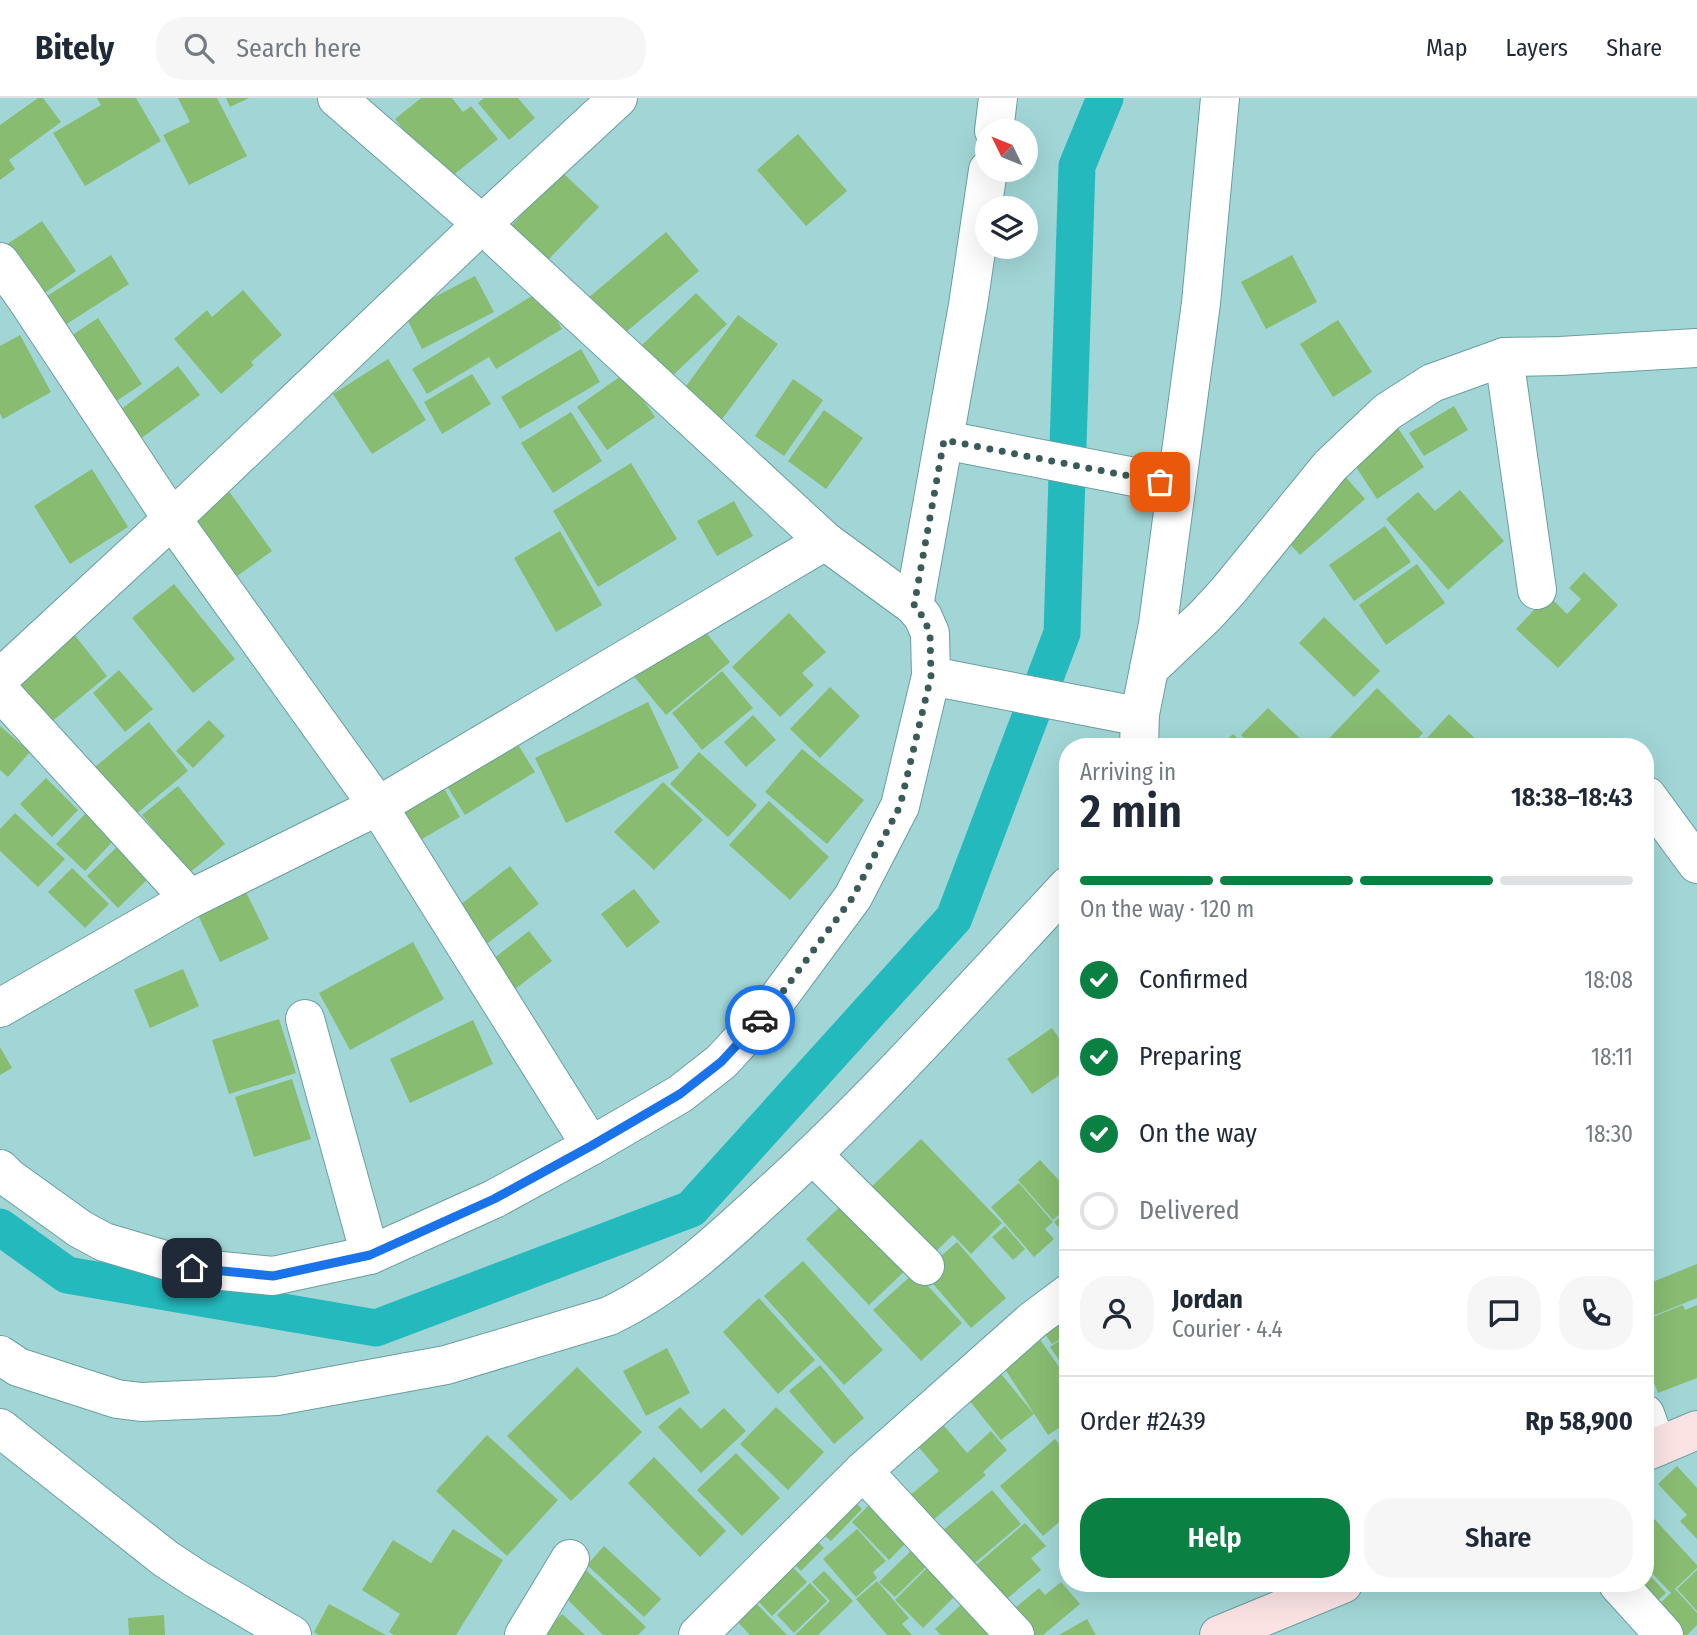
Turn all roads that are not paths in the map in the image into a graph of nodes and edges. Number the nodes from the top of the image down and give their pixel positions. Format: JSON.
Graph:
{"nodes":[{"id":1,"x":337,"y":98,"type":"edge"},
{"id":2,"x":618,"y":98,"type":"edge"},
{"id":3,"x":999,"y":98,"type":"edge"},
{"id":4,"x":1220,"y":98,"type":"edge"},
{"id":5,"x":996,"y":119,"type":"edge"},
{"id":6,"x":986,"y":182,"type":"edge"},
{"id":7,"x":482,"y":223,"type":"junction"},
{"id":8,"x":0,"y":262,"type":"edge"},
{"id":9,"x":1697,"y":348,"type":"edge"},
{"id":10,"x":1504,"y":357,"type":"junction"},
{"id":11,"x":952,"y":442,"type":"junction"},
{"id":12,"x":1168,"y":483,"type":"junction"},
{"id":13,"x":172,"y":519,"type":"junction"},
{"id":14,"x":825,"y":541,"type":"junction"},
{"id":15,"x":1537,"y":590,"type":"dead end"},
{"id":16,"x":914,"y":606,"type":"junction"},
{"id":17,"x":1149,"y":669,"type":"junction"},
{"id":18,"x":0,"y":678,"type":"edge"},
{"id":19,"x":946,"y":678,"type":"junction"},
{"id":20,"x":0,"y":691,"type":"edge"},
{"id":21,"x":1133,"y":725,"type":"edge"},
{"id":22,"x":1654,"y":805,"type":"edge"},
{"id":23,"x":378,"y":806,"type":"junction"},
{"id":24,"x":1697,"y":863,"type":"edge"},
{"id":25,"x":1059,"y":896,"type":"edge"},
{"id":26,"x":190,"y":899,"type":"junction"},
{"id":27,"x":0,"y":1008,"type":"edge"},
{"id":28,"x":305,"y":1019,"type":"dead end"},
{"id":29,"x":591,"y":1146,"type":"junction"},
{"id":30,"x":813,"y":1155,"type":"junction"},
{"id":31,"x":3,"y":1181,"type":"edge"},
{"id":32,"x":370,"y":1255,"type":"junction"},
{"id":33,"x":925,"y":1266,"type":"dead end"},
{"id":34,"x":1059,"y":1301,"type":"edge"},
{"id":35,"x":0,"y":1355,"type":"edge"},
{"id":36,"x":0,"y":1428,"type":"edge"},
{"id":37,"x":1697,"y":1430,"type":"edge"},
{"id":38,"x":1654,"y":1437,"type":"edge"},
{"id":39,"x":863,"y":1471,"type":"junction"},
{"id":40,"x":570,"y":1559,"type":"dead end"},
{"id":41,"x":1324,"y":1592,"type":"edge"},
{"id":42,"x":1625,"y":1592,"type":"edge"},
{"id":43,"x":292,"y":1635,"type":"edge"},
{"id":44,"x":524,"y":1635,"type":"edge"},
{"id":45,"x":698,"y":1635,"type":"edge"},
{"id":46,"x":1015,"y":1635,"type":"edge"},
{"id":47,"x":1219,"y":1635,"type":"edge"},
{"id":48,"x":1664,"y":1635,"type":"edge"}],
"edges":[{"from":1,"to":7,"type":"street"},
{"from":2,"to":7,"type":"street"},
{"from":3,"to":5,"type":"street"},
{"from":4,"to":12,"type":"street"},
{"from":6,"to":11,"type":"street"},
{"from":7,"to":13,"type":"street"},
{"from":7,"to":14,"type":"street"},
{"from":8,"to":13,"type":"street"},
{"from":9,"to":10,"type":"street"},
{"from":10,"to":15,"type":"street"},
{"from":10,"to":17,"type":"street"},
{"from":11,"to":12,"type":"street"},
{"from":11,"to":16,"type":"street"},
{"from":12,"to":17,"type":"street"},
{"from":13,"to":18,"type":"street"},
{"from":13,"to":23,"type":"street"},
{"from":14,"to":16,"type":"street"},
{"from":14,"to":23,"type":"street"},
{"from":16,"to":19,"type":"street"},
{"from":17,"to":21,"type":"street"},
{"from":19,"to":21,"type":"street"},
{"from":19,"to":29,"type":"street"},
{"from":20,"to":26,"type":"street"},
{"from":22,"to":24,"type":"street"},
{"from":23,"to":26,"type":"street"},
{"from":23,"to":29,"type":"street"},
{"from":25,"to":30,"type":"street"},
{"from":26,"to":27,"type":"street"},
{"from":28,"to":32,"type":"street"},
{"from":29,"to":32,"type":"street"},
{"from":30,"to":33,"type":"street"},
{"from":30,"to":35,"type":"street"},
{"from":31,"to":32,"type":"street"},
{"from":34,"to":39,"type":"street"},
{"from":36,"to":43,"type":"street"},
{"from":37,"to":38,"type":"main road"},
{"from":39,"to":45,"type":"street"},
{"from":39,"to":46,"type":"street"},
{"from":40,"to":44,"type":"street"},
{"from":41,"to":47,"type":"main road"},
{"from":42,"to":48,"type":"street"}]}
